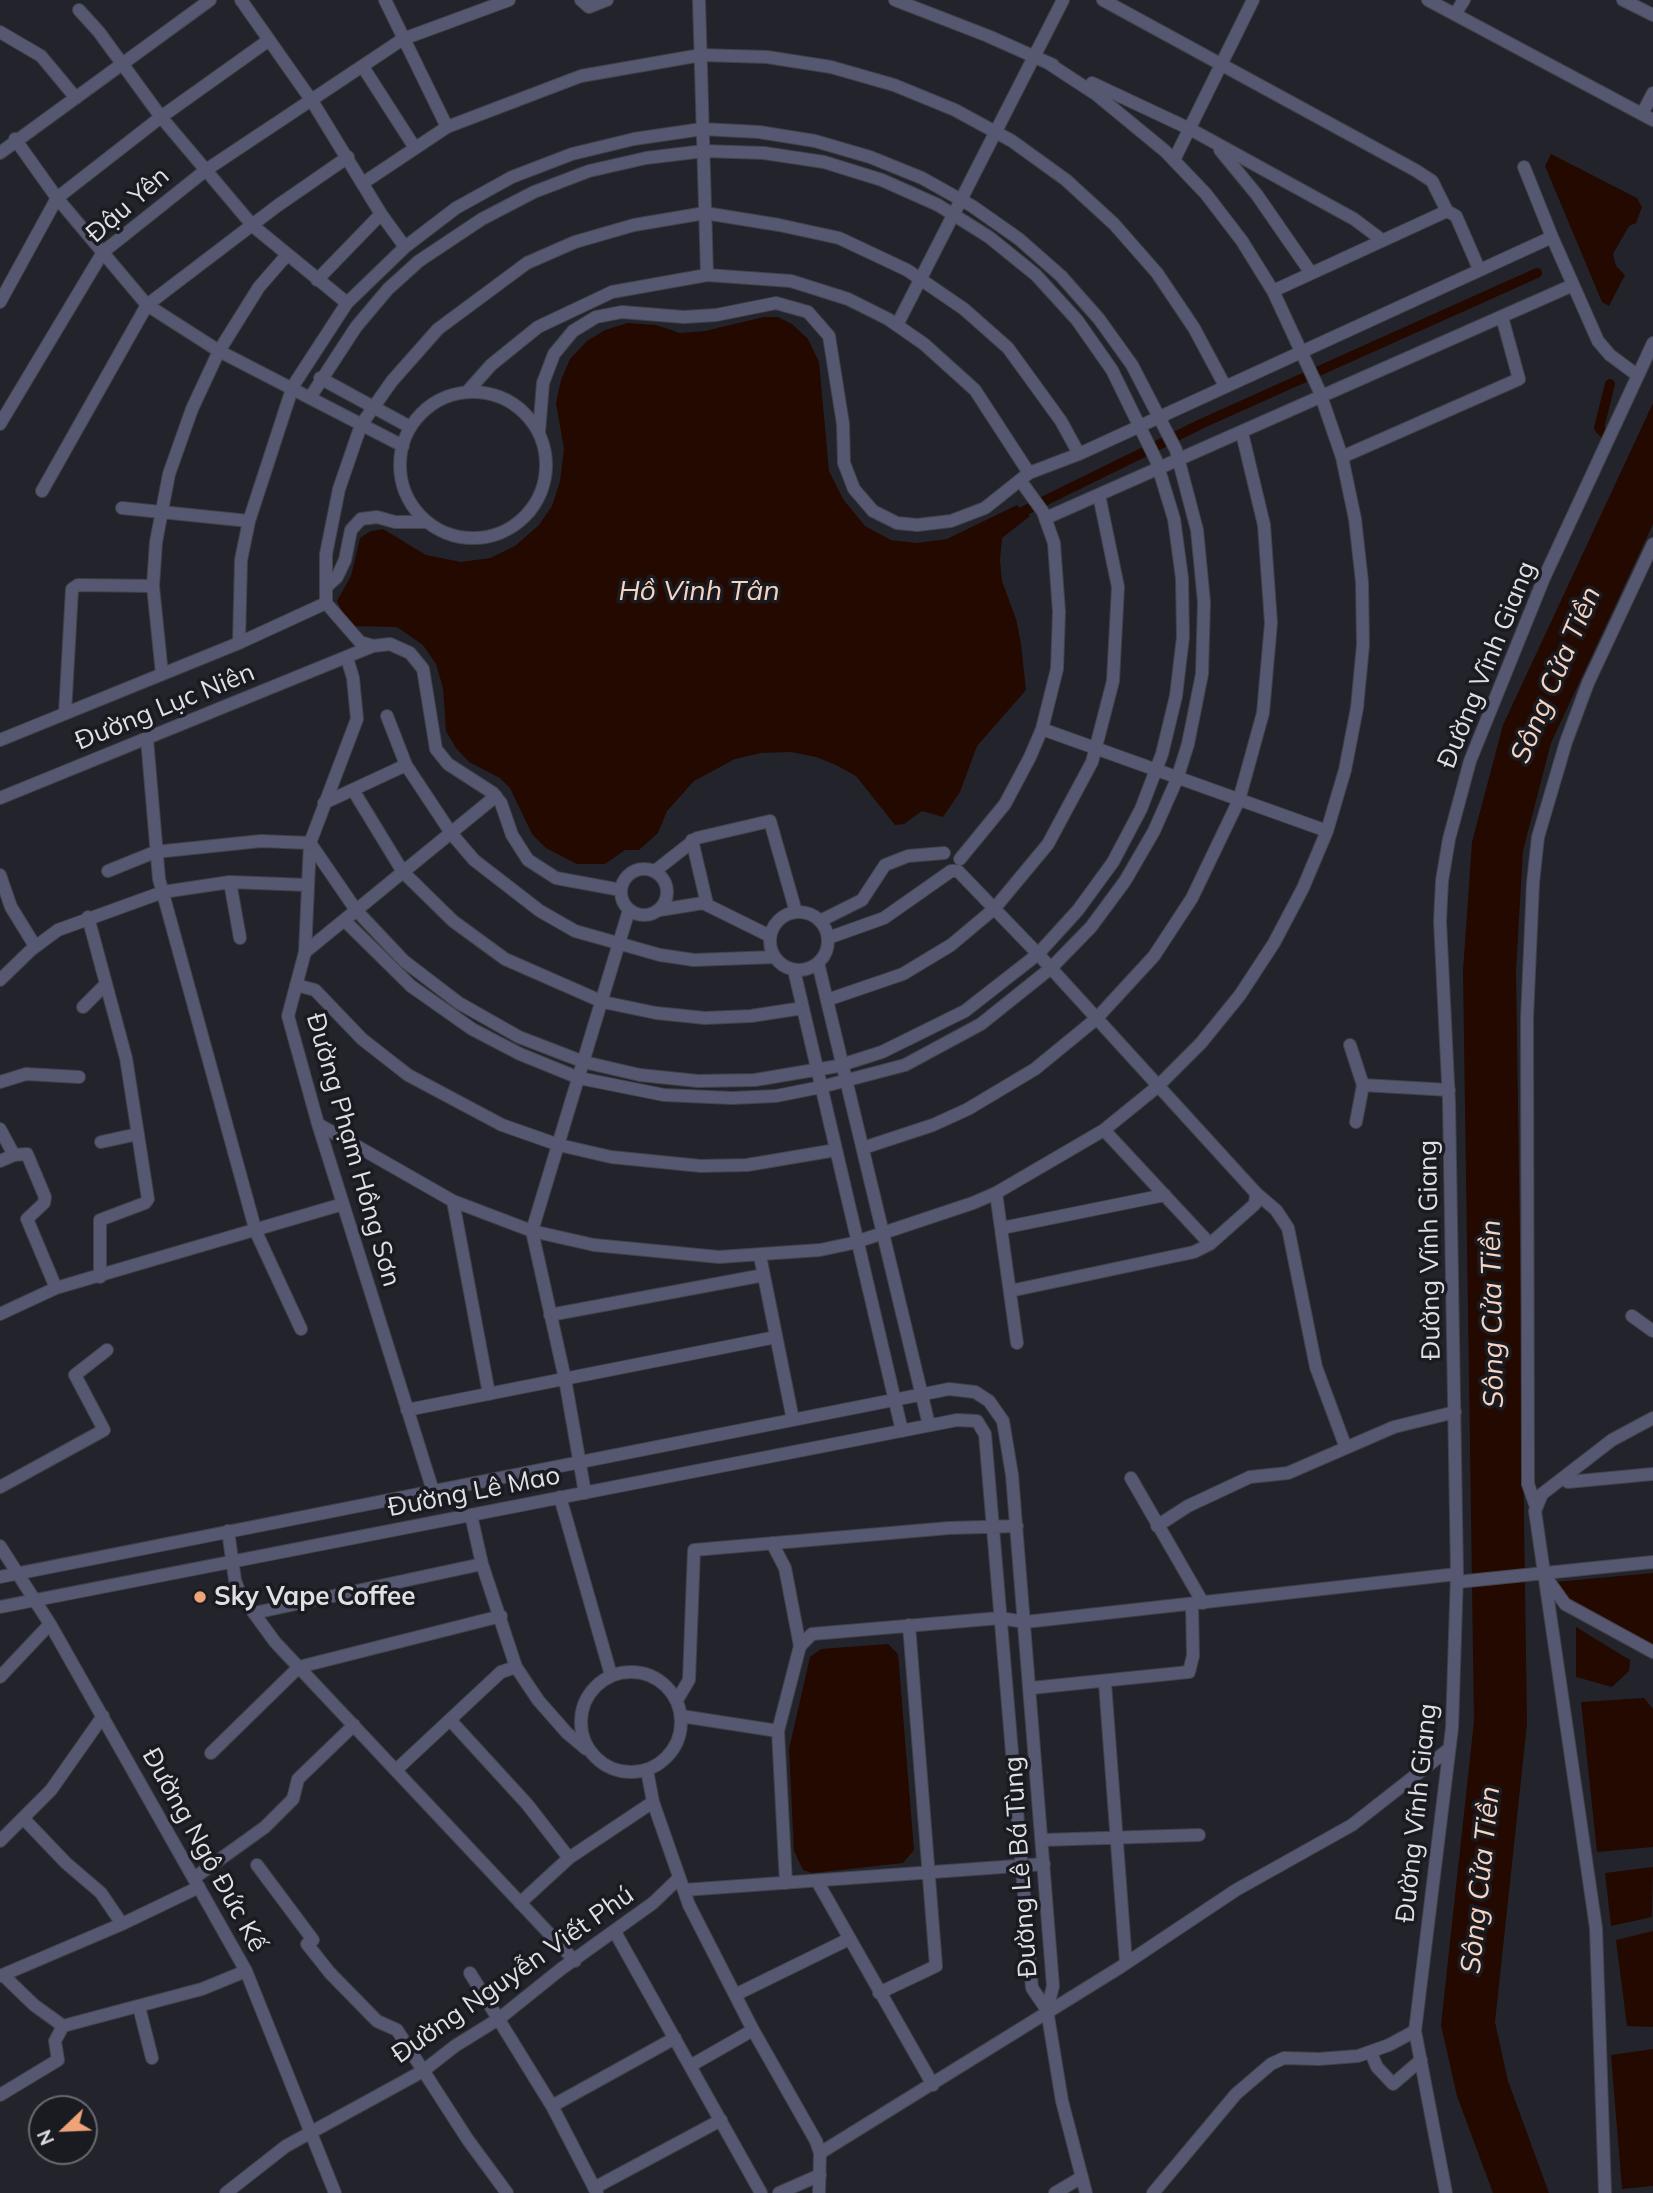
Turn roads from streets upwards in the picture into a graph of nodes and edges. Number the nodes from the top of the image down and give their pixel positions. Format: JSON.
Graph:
{"nodes":[{"id":1,"x":241,"y":0,"type":"edge"},
{"id":2,"x":385,"y":0,"type":"edge"},
{"id":3,"x":509,"y":0,"type":"edge"},
{"id":4,"x":581,"y":0,"type":"edge"},
{"id":5,"x":607,"y":0,"type":"edge"},
{"id":6,"x":699,"y":0,"type":"edge"},
{"id":7,"x":895,"y":0,"type":"edge"},
{"id":8,"x":1063,"y":0,"type":"edge"},
{"id":9,"x":1103,"y":0,"type":"edge"},
{"id":10,"x":1253,"y":0,"type":"edge"},
{"id":11,"x":1427,"y":0,"type":"edge"},
{"id":12,"x":1464,"y":0,"type":"edge"},
{"id":13,"x":1627,"y":1,"type":"edge"},
{"id":14,"x":203,"y":2,"type":"edge"},
{"id":15,"x":79,"y":10,"type":"dead end"},
{"id":16,"x":1455,"y":14,"type":"junction"},
{"id":17,"x":1653,"y":15,"type":"edge"},
{"id":18,"x":4,"y":34,"type":"edge"},
{"id":19,"x":403,"y":39,"type":"junction"},
{"id":20,"x":269,"y":40,"type":"junction"},
{"id":21,"x":0,"y":48,"type":"edge"},
{"id":22,"x":701,"y":55,"type":"junction"},
{"id":23,"x":1034,"y":56,"type":"junction"},
{"id":24,"x":122,"y":63,"type":"junction"},
{"id":25,"x":1048,"y":63,"type":"junction"},
{"id":26,"x":1221,"y":65,"type":"junction"},
{"id":27,"x":363,"y":67,"type":"junction"},
{"id":28,"x":1653,"y":93,"type":"edge"},
{"id":29,"x":76,"y":98,"type":"junction"},
{"id":30,"x":312,"y":101,"type":"junction"},
{"id":31,"x":161,"y":117,"type":"junction"},
{"id":32,"x":1648,"y":117,"type":"edge"},
{"id":33,"x":447,"y":127,"type":"junction"},
{"id":34,"x":1190,"y":129,"type":"junction"},
{"id":35,"x":702,"y":130,"type":"junction"},
{"id":36,"x":996,"y":132,"type":"junction"},
{"id":37,"x":1213,"y":142,"type":"junction"},
{"id":38,"x":5,"y":146,"type":"edge"},
{"id":39,"x":415,"y":148,"type":"junction"},
{"id":40,"x":704,"y":151,"type":"junction"},
{"id":41,"x":348,"y":158,"type":"junction"},
{"id":42,"x":1174,"y":160,"type":"junction"},
{"id":43,"x":1524,"y":167,"type":"dead end"},
{"id":44,"x":206,"y":170,"type":"junction"},
{"id":45,"x":363,"y":183,"type":"junction"},
{"id":46,"x":57,"y":198,"type":"junction"},
{"id":47,"x":961,"y":200,"type":"junction"},
{"id":48,"x":1447,"y":211,"type":"junction"},
{"id":49,"x":705,"y":213,"type":"junction"},
{"id":50,"x":382,"y":214,"type":"junction"},
{"id":51,"x":954,"y":215,"type":"junction"},
{"id":52,"x":253,"y":226,"type":"junction"},
{"id":53,"x":428,"y":229,"type":"junction"},
{"id":54,"x":1552,"y":237,"type":"junction"},
{"id":55,"x":1382,"y":240,"type":"junction"},
{"id":56,"x":439,"y":245,"type":"junction"},
{"id":57,"x":405,"y":247,"type":"junction"},
{"id":58,"x":103,"y":252,"type":"junction"},
{"id":59,"x":286,"y":256,"type":"junction"},
{"id":60,"x":1479,"y":269,"type":"junction"},
{"id":61,"x":1311,"y":273,"type":"junction"},
{"id":62,"x":707,"y":275,"type":"junction"},
{"id":63,"x":921,"y":279,"type":"junction"},
{"id":64,"x":317,"y":280,"type":"junction"},
{"id":65,"x":1573,"y":285,"type":"junction"},
{"id":66,"x":1273,"y":291,"type":"junction"},
{"id":67,"x":0,"y":302,"type":"edge"},
{"id":68,"x":347,"y":303,"type":"junction"},
{"id":69,"x":147,"y":304,"type":"junction"},
{"id":70,"x":1502,"y":317,"type":"junction"},
{"id":71,"x":897,"y":326,"type":"junction"},
{"id":72,"x":1653,"y":343,"type":"edge"},
{"id":73,"x":219,"y":351,"type":"junction"},
{"id":74,"x":1305,"y":356,"type":"junction"},
{"id":75,"x":1637,"y":375,"type":"junction"},
{"id":76,"x":320,"y":378,"type":"junction"},
{"id":77,"x":293,"y":386,"type":"junction"},
{"id":78,"x":1225,"y":386,"type":"junction"},
{"id":79,"x":467,"y":392,"type":"junction"},
{"id":80,"x":1321,"y":394,"type":"junction"},
{"id":81,"x":311,"y":396,"type":"junction"},
{"id":82,"x":373,"y":408,"type":"junction"},
{"id":83,"x":1162,"y":421,"type":"junction"},
{"id":84,"x":0,"y":425,"type":"edge"},
{"id":85,"x":361,"y":425,"type":"junction"},
{"id":86,"x":411,"y":427,"type":"junction"},
{"id":87,"x":1143,"y":430,"type":"junction"},
{"id":88,"x":539,"y":432,"type":"junction"},
{"id":89,"x":1241,"y":433,"type":"junction"},
{"id":90,"x":402,"y":446,"type":"junction"},
{"id":91,"x":1079,"y":454,"type":"junction"},
{"id":92,"x":1177,"y":455,"type":"junction"},
{"id":93,"x":1342,"y":457,"type":"junction"},
{"id":94,"x":1157,"y":464,"type":"junction"},
{"id":95,"x":1025,"y":482,"type":"junction"},
{"id":96,"x":42,"y":491,"type":"dead end"},
{"id":97,"x":1099,"y":495,"type":"junction"},
{"id":98,"x":122,"y":508,"type":"dead end"},
{"id":99,"x":160,"y":512,"type":"junction"},
{"id":100,"x":1045,"y":515,"type":"junction"},
{"id":101,"x":249,"y":521,"type":"junction"},
{"id":102,"x":427,"y":522,"type":"junction"},
{"id":103,"x":1653,"y":544,"type":"edge"},
{"id":104,"x":153,"y":586,"type":"junction"},
{"id":105,"x":326,"y":587,"type":"junction"},
{"id":106,"x":1204,"y":595,"type":"junction"},
{"id":107,"x":1182,"y":597,"type":"junction"},
{"id":108,"x":326,"y":603,"type":"junction"},
{"id":109,"x":239,"y":643,"type":"junction"},
{"id":110,"x":373,"y":646,"type":"junction"},
{"id":111,"x":347,"y":657,"type":"junction"},
{"id":112,"x":162,"y":674,"type":"junction"},
{"id":113,"x":65,"y":713,"type":"junction"},
{"id":114,"x":387,"y":716,"type":"dead end"},
{"id":115,"x":1042,"y":729,"type":"junction"},
{"id":116,"x":147,"y":739,"type":"junction"},
{"id":117,"x":0,"y":740,"type":"edge"},
{"id":118,"x":1096,"y":746,"type":"junction"},
{"id":119,"x":406,"y":765,"type":"junction"},
{"id":120,"x":1157,"y":768,"type":"junction"},
{"id":121,"x":1177,"y":779,"type":"junction"},
{"id":122,"x":353,"y":790,"type":"junction"},
{"id":123,"x":496,"y":796,"type":"junction"},
{"id":124,"x":0,"y":798,"type":"edge"},
{"id":125,"x":1239,"y":800,"type":"junction"},
{"id":126,"x":324,"y":803,"type":"junction"},
{"id":127,"x":1327,"y":831,"type":"junction"},
{"id":128,"x":451,"y":833,"type":"junction"},
{"id":129,"x":692,"y":840,"type":"junction"},
{"id":130,"x":310,"y":843,"type":"junction"},
{"id":131,"x":155,"y":852,"type":"junction"},
{"id":132,"x":944,"y":853,"type":"dead end"},
{"id":133,"x":960,"y":859,"type":"dead end"},
{"id":134,"x":108,"y":870,"type":"dead end"},
{"id":135,"x":655,"y":871,"type":"junction"},
{"id":136,"x":403,"y":872,"type":"junction"},
{"id":137,"x":0,"y":875,"type":"edge"},
{"id":138,"x":230,"y":882,"type":"junction"},
{"id":139,"x":307,"y":885,"type":"junction"},
{"id":140,"x":621,"y":890,"type":"junction"},
{"id":141,"x":163,"y":892,"type":"junction"},
{"id":142,"x":707,"y":904,"type":"junction"},
{"id":143,"x":994,"y":909,"type":"junction"},
{"id":144,"x":356,"y":910,"type":"junction"},
{"id":145,"x":629,"y":910,"type":"junction"},
{"id":146,"x":660,"y":910,"type":"junction"},
{"id":147,"x":796,"y":912,"type":"junction"},
{"id":148,"x":88,"y":917,"type":"junction"},
{"id":149,"x":345,"y":920,"type":"junction"},
{"id":150,"x":820,"y":921,"type":"junction"},
{"id":151,"x":770,"y":936,"type":"junction"},
{"id":152,"x":240,"y":938,"type":"dead end"},
{"id":153,"x":828,"y":938,"type":"junction"},
{"id":154,"x":36,"y":946,"type":"junction"},
{"id":155,"x":620,"y":946,"type":"junction"},
{"id":156,"x":305,"y":952,"type":"junction"},
{"id":157,"x":1038,"y":954,"type":"junction"},
{"id":158,"x":775,"y":957,"type":"junction"},
{"id":159,"x":818,"y":963,"type":"junction"},
{"id":160,"x":1051,"y":968,"type":"junction"},
{"id":161,"x":794,"y":970,"type":"junction"},
{"id":162,"x":0,"y":980,"type":"edge"},
{"id":163,"x":296,"y":985,"type":"junction"},
{"id":164,"x":104,"y":986,"type":"junction"},
{"id":165,"x":827,"y":1000,"type":"junction"},
{"id":166,"x":603,"y":1002,"type":"junction"},
{"id":167,"x":83,"y":1007,"type":"dead end"},
{"id":168,"x":803,"y":1009,"type":"junction"},
{"id":169,"x":1096,"y":1018,"type":"junction"},
{"id":170,"x":1350,"y":1045,"type":"dead end"},
{"id":171,"x":584,"y":1062,"type":"junction"},
{"id":172,"x":843,"y":1064,"type":"junction"},
{"id":173,"x":817,"y":1069,"type":"junction"},
{"id":174,"x":79,"y":1077,"type":"dead end"},
{"id":175,"x":579,"y":1078,"type":"junction"},
{"id":176,"x":846,"y":1080,"type":"junction"},
{"id":177,"x":0,"y":1082,"type":"edge"},
{"id":178,"x":1363,"y":1085,"type":"junction"},
{"id":179,"x":821,"y":1087,"type":"junction"},
{"id":180,"x":1157,"y":1087,"type":"junction"},
{"id":181,"x":1449,"y":1090,"type":"junction"},
{"id":182,"x":1356,"y":1122,"type":"dead end"},
{"id":183,"x":318,"y":1124,"type":"junction"},
{"id":184,"x":0,"y":1129,"type":"edge"},
{"id":185,"x":1104,"y":1130,"type":"junction"},
{"id":186,"x":138,"y":1134,"type":"junction"},
{"id":187,"x":101,"y":1142,"type":"dead end"},
{"id":188,"x":559,"y":1145,"type":"junction"},
{"id":189,"x":863,"y":1148,"type":"junction"},
{"id":190,"x":836,"y":1150,"type":"junction"},
{"id":191,"x":13,"y":1155,"type":"junction"},
{"id":192,"x":0,"y":1161,"type":"edge"},
{"id":193,"x":1256,"y":1192,"type":"junction"},
{"id":194,"x":996,"y":1193,"type":"junction"},
{"id":195,"x":1165,"y":1195,"type":"junction"},
{"id":196,"x":453,"y":1201,"type":"junction"},
{"id":197,"x":343,"y":1203,"type":"junction"},
{"id":198,"x":1002,"y":1228,"type":"junction"},
{"id":199,"x":532,"y":1231,"type":"junction"},
{"id":200,"x":256,"y":1232,"type":"junction"},
{"id":201,"x":883,"y":1233,"type":"junction"},
{"id":202,"x":857,"y":1242,"type":"junction"},
{"id":203,"x":1210,"y":1244,"type":"junction"},
{"id":204,"x":760,"y":1256,"type":"junction"},
{"id":205,"x":764,"y":1275,"type":"junction"},
{"id":206,"x":100,"y":1277,"type":"junction"},
{"id":207,"x":56,"y":1288,"type":"junction"},
{"id":208,"x":1010,"y":1291,"type":"junction"},
{"id":209,"x":0,"y":1314,"type":"edge"},
{"id":210,"x":550,"y":1315,"type":"junction"},
{"id":211,"x":1632,"y":1316,"type":"dead end"},
{"id":212,"x":301,"y":1329,"type":"dead end"},
{"id":213,"x":1653,"y":1331,"type":"edge"},
{"id":214,"x":776,"y":1337,"type":"junction"},
{"id":215,"x":1017,"y":1343,"type":"dead end"},
{"id":216,"x":107,"y":1350,"type":"dead end"},
{"id":217,"x":565,"y":1379,"type":"junction"},
{"id":218,"x":489,"y":1394,"type":"junction"},
{"id":219,"x":922,"y":1395,"type":"junction"},
{"id":220,"x":895,"y":1400,"type":"junction"},
{"id":221,"x":407,"y":1410,"type":"junction"},
{"id":222,"x":1455,"y":1412,"type":"junction"},
{"id":223,"x":1653,"y":1418,"type":"edge"},
{"id":224,"x":793,"y":1420,"type":"junction"},
{"id":225,"x":929,"y":1425,"type":"junction"},
{"id":226,"x":902,"y":1430,"type":"junction"},
{"id":227,"x":1007,"y":1433,"type":"joint"},
{"id":228,"x":985,"y":1434,"type":"joint"},
{"id":229,"x":1346,"y":1448,"type":"junction"},
{"id":230,"x":580,"y":1462,"type":"junction"},
{"id":231,"x":1653,"y":1474,"type":"edge"},
{"id":232,"x":1131,"y":1478,"type":"dead end"},
{"id":233,"x":1568,"y":1482,"type":"dead end"},
{"id":234,"x":0,"y":1487,"type":"edge"},
{"id":235,"x":433,"y":1491,"type":"junction"},
{"id":236,"x":585,"y":1493,"type":"junction"},
{"id":237,"x":560,"y":1497,"type":"junction"},
{"id":238,"x":1535,"y":1504,"type":"junction"},
{"id":239,"x":471,"y":1515,"type":"junction"},
{"id":240,"x":1017,"y":1526,"type":"junction"},
{"id":241,"x":1157,"y":1526,"type":"junction"},
{"id":242,"x":992,"y":1527,"type":"junction"},
{"id":243,"x":228,"y":1531,"type":"junction"},
{"id":244,"x":772,"y":1543,"type":"junction"},
{"id":245,"x":0,"y":1546,"type":"edge"},
{"id":246,"x":1653,"y":1562,"type":"edge"},
{"id":247,"x":234,"y":1564,"type":"junction"},
{"id":248,"x":482,"y":1564,"type":"junction"},
{"id":249,"x":18,"y":1573,"type":"junction"},
{"id":250,"x":1538,"y":1573,"type":"junction"},
{"id":251,"x":0,"y":1577,"type":"edge"},
{"id":252,"x":1461,"y":1579,"type":"junction"},
{"id":253,"x":35,"y":1601,"type":"junction"},
{"id":254,"x":1198,"y":1603,"type":"junction"},
{"id":255,"x":0,"y":1607,"type":"edge"},
{"id":256,"x":254,"y":1613,"type":"junction"},
{"id":257,"x":501,"y":1616,"type":"junction"},
{"id":258,"x":1000,"y":1618,"type":"junction"},
{"id":259,"x":1025,"y":1622,"type":"junction"},
{"id":260,"x":50,"y":1624,"type":"junction"},
{"id":261,"x":909,"y":1625,"type":"junction"},
{"id":262,"x":800,"y":1646,"type":"junction"},
{"id":263,"x":1653,"y":1652,"type":"edge"},
{"id":264,"x":299,"y":1667,"type":"junction"},
{"id":265,"x":516,"y":1667,"type":"junction"},
{"id":266,"x":611,"y":1675,"type":"junction"},
{"id":267,"x":0,"y":1677,"type":"edge"},
{"id":268,"x":1105,"y":1683,"type":"junction"},
{"id":269,"x":1031,"y":1688,"type":"junction"},
{"id":270,"x":677,"y":1700,"type":"junction"},
{"id":271,"x":103,"y":1716,"type":"junction"},
{"id":272,"x":681,"y":1716,"type":"junction"},
{"id":273,"x":451,"y":1721,"type":"junction"},
{"id":274,"x":354,"y":1725,"type":"junction"},
{"id":275,"x":778,"y":1731,"type":"junction"},
{"id":276,"x":1449,"y":1749,"type":"junction"},
{"id":277,"x":589,"y":1751,"type":"junction"},
{"id":278,"x":211,"y":1753,"type":"dead end"},
{"id":279,"x":396,"y":1770,"type":"junction"},
{"id":280,"x":647,"y":1770,"type":"junction"},
{"id":281,"x":653,"y":1802,"type":"junction"},
{"id":282,"x":23,"y":1818,"type":"junction"},
{"id":283,"x":1199,"y":1835,"type":"dead end"},
{"id":284,"x":1116,"y":1839,"type":"junction"},
{"id":285,"x":1042,"y":1840,"type":"junction"},
{"id":286,"x":0,"y":1841,"type":"edge"},
{"id":287,"x":569,"y":1858,"type":"junction"},
{"id":288,"x":1044,"y":1864,"type":"junction"},
{"id":289,"x":257,"y":1865,"type":"dead end"},
{"id":290,"x":1020,"y":1867,"type":"junction"},
{"id":291,"x":929,"y":1873,"type":"junction"},
{"id":292,"x":817,"y":1881,"type":"junction"},
{"id":293,"x":197,"y":1882,"type":"junction"},
{"id":294,"x":786,"y":1883,"type":"junction"},
{"id":295,"x":681,"y":1884,"type":"junction"},
{"id":296,"x":520,"y":1903,"type":"junction"},
{"id":297,"x":122,"y":1924,"type":"junction"},
{"id":298,"x":615,"y":1932,"type":"junction"},
{"id":299,"x":849,"y":1939,"type":"junction"},
{"id":300,"x":575,"y":1961,"type":"junction"},
{"id":301,"x":1126,"y":1963,"type":"junction"},
{"id":302,"x":246,"y":1971,"type":"junction"},
{"id":303,"x":470,"y":1973,"type":"dead end"},
{"id":304,"x":2,"y":1975,"type":"edge"},
{"id":305,"x":879,"y":1993,"type":"junction"},
{"id":306,"x":735,"y":1995,"type":"junction"},
{"id":307,"x":139,"y":2007,"type":"junction"},
{"id":308,"x":1047,"y":2010,"type":"junction"},
{"id":309,"x":500,"y":2018,"type":"junction"},
{"id":310,"x":63,"y":2026,"type":"junction"},
{"id":311,"x":753,"y":2030,"type":"junction"},
{"id":312,"x":1415,"y":2031,"type":"junction"},
{"id":313,"x":674,"y":2038,"type":"junction"},
{"id":314,"x":1371,"y":2053,"type":"junction"},
{"id":315,"x":152,"y":2058,"type":"dead end"},
{"id":316,"x":1421,"y":2060,"type":"junction"},
{"id":317,"x":690,"y":2066,"type":"junction"},
{"id":318,"x":423,"y":2071,"type":"junction"},
{"id":319,"x":933,"y":2085,"type":"junction"},
{"id":320,"x":0,"y":2095,"type":"edge"},
{"id":321,"x":552,"y":2106,"type":"junction"},
{"id":322,"x":721,"y":2120,"type":"junction"},
{"id":323,"x":310,"y":2132,"type":"junction"},
{"id":324,"x":820,"y":2153,"type":"junction"},
{"id":325,"x":820,"y":2175,"type":"junction"},
{"id":326,"x":1082,"y":2177,"type":"junction"},
{"id":327,"x":596,"y":2190,"type":"edge"},
{"id":328,"x":226,"y":2193,"type":"edge"},
{"id":329,"x":335,"y":2193,"type":"edge"},
{"id":330,"x":507,"y":2193,"type":"edge"},
{"id":331,"x":761,"y":2193,"type":"edge"},
{"id":332,"x":779,"y":2193,"type":"edge"},
{"id":333,"x":818,"y":2193,"type":"edge"},
{"id":334,"x":1055,"y":2193,"type":"edge"},
{"id":335,"x":1086,"y":2193,"type":"edge"},
{"id":336,"x":1153,"y":2193,"type":"edge"},
{"id":337,"x":1446,"y":2193,"type":"edge"},
{"id":338,"x":1605,"y":2193,"type":"edge"}],
"edges":[{"from":1,"to":20,"type":"street"},
{"from":2,"to":19,"type":"street"},
{"from":3,"to":19,"type":"street","name":"Đậu Yên"},
{"from":4,"to":5,"type":"street"},
{"from":6,"to":22,"type":"street"},
{"from":7,"to":23,"type":"street"},
{"from":8,"to":23,"type":"street"},
{"from":9,"to":26,"type":"street"},
{"from":10,"to":26,"type":"street"},
{"from":11,"to":16,"type":"street"},
{"from":12,"to":16,"type":"street"},
{"from":13,"to":17,"type":"street"},
{"from":14,"to":24,"type":"street"},
{"from":15,"to":24,"type":"street"},
{"from":16,"to":32,"type":"street"},
{"from":18,"to":21,"type":"street"},
{"from":18,"to":29,"type":"street"},
{"from":19,"to":27,"type":"street","name":"Đậu Yên"},
{"from":19,"to":33,"type":"street"},
{"from":20,"to":30,"type":"street"},
{"from":20,"to":31,"type":"street"},
{"from":22,"to":33,"type":"street"},
{"from":22,"to":35,"type":"street"},
{"from":22,"to":36,"type":"street"},
{"from":23,"to":25,"type":"street"},
{"from":23,"to":36,"type":"street"},
{"from":24,"to":29,"type":"street"},
{"from":24,"to":31,"type":"street"},
{"from":25,"to":34,"type":"street"},
{"from":25,"to":42,"type":"street"},
{"from":26,"to":34,"type":"street"},
{"from":26,"to":48,"type":"street"},
{"from":27,"to":30,"type":"street","name":"Đậu Yên"},
{"from":27,"to":39,"type":"street"},
{"from":28,"to":32,"type":"street"},
{"from":29,"to":38,"type":"street"},
{"from":30,"to":41,"type":"street"},
{"from":30,"to":44,"type":"street","name":"Đậu Yên"},
{"from":31,"to":44,"type":"street"},
{"from":31,"to":46,"type":"street"},
{"from":33,"to":39,"type":"street"},
{"from":34,"to":37,"type":"street"},
{"from":34,"to":42,"type":"street"},
{"from":35,"to":40,"type":"street"},
{"from":35,"to":47,"type":"street"},
{"from":35,"to":53,"type":"street"},
{"from":36,"to":47,"type":"street"},
{"from":36,"to":78,"type":"street"},
{"from":37,"to":55,"type":"street"},
{"from":37,"to":61,"type":"street"},
{"from":38,"to":46,"type":"street"},
{"from":39,"to":45,"type":"street"},
{"from":40,"to":49,"type":"street"},
{"from":40,"to":51,"type":"street"},
{"from":40,"to":56,"type":"street"},
{"from":41,"to":45,"type":"street"},
{"from":41,"to":52,"type":"street"},
{"from":42,"to":66,"type":"street"},
{"from":43,"to":54,"type":"street"},
{"from":44,"to":52,"type":"street"},
{"from":44,"to":58,"type":"street","name":"Đậu Yên"},
{"from":45,"to":50,"type":"street"},
{"from":46,"to":58,"type":"street"},
{"from":46,"to":67,"type":"street"},
{"from":47,"to":51,"type":"street"},
{"from":47,"to":83,"type":"street"},
{"from":48,"to":55,"type":"street"},
{"from":48,"to":60,"type":"street"},
{"from":49,"to":62,"type":"street"},
{"from":49,"to":63,"type":"street"},
{"from":49,"to":82,"type":"street"},
{"from":50,"to":57,"type":"street"},
{"from":50,"to":64,"type":"street"},
{"from":51,"to":63,"type":"street"},
{"from":51,"to":87,"type":"street"},
{"from":52,"to":59,"type":"street"},
{"from":52,"to":69,"type":"street"},
{"from":53,"to":56,"type":"street"},
{"from":53,"to":57,"type":"street"},
{"from":54,"to":60,"type":"street"},
{"from":54,"to":65,"type":"street"},
{"from":55,"to":61,"type":"street"},
{"from":56,"to":76,"type":"street"},
{"from":57,"to":68,"type":"street"},
{"from":58,"to":69,"type":"street"},
{"from":58,"to":84,"type":"street","name":"Đậu Yên"},
{"from":59,"to":64,"type":"street"},
{"from":59,"to":73,"type":"street"},
{"from":60,"to":74,"type":"street"},
{"from":61,"to":66,"type":"street"},
{"from":62,"to":71,"type":"street"},
{"from":62,"to":79,"type":"street"},
{"from":63,"to":71,"type":"street"},
{"from":63,"to":91,"type":"street"},
{"from":64,"to":68,"type":"street"},
{"from":65,"to":70,"type":"street"},
{"from":65,"to":75,"type":"street"},
{"from":66,"to":74,"type":"street"},
{"from":68,"to":77,"type":"street"},
{"from":69,"to":73,"type":"street"},
{"from":69,"to":96,"type":"street"},
{"from":70,"to":80,"type":"street"},
{"from":70,"to":93,"type":"street"},
{"from":71,"to":95,"type":"street"},
{"from":72,"to":75,"type":"street","name":"Đường Vĩnh Giang"},
{"from":73,"to":77,"type":"street"},
{"from":73,"to":99,"type":"street"},
{"from":74,"to":78,"type":"street"},
{"from":74,"to":80,"type":"street"},
{"from":75,"to":181,"type":"street","name":"Đường Vĩnh Giang"},
{"from":76,"to":81,"type":"street"},
{"from":76,"to":82,"type":"street"},
{"from":77,"to":81,"type":"street"},
{"from":77,"to":101,"type":"street"},
{"from":78,"to":83,"type":"street"},
{"from":79,"to":86,"type":"street"},
{"from":79,"to":88,"type":"street"},
{"from":80,"to":89,"type":"street"},
{"from":80,"to":93,"type":"street"},
{"from":81,"to":85,"type":"street"},
{"from":82,"to":85,"type":"street"},
{"from":82,"to":86,"type":"street"},
{"from":83,"to":87,"type":"street"},
{"from":83,"to":92,"type":"street"},
{"from":85,"to":90,"type":"street"},
{"from":85,"to":105,"type":"street"},
{"from":86,"to":90,"type":"street"},
{"from":87,"to":91,"type":"street"},
{"from":87,"to":94,"type":"street"},
{"from":88,"to":95,"type":"street"},
{"from":88,"to":102,"type":"street"},
{"from":89,"to":92,"type":"street"},
{"from":89,"to":125,"type":"street"},
{"from":90,"to":102,"type":"street"},
{"from":91,"to":95,"type":"street"},
{"from":92,"to":94,"type":"street"},
{"from":92,"to":106,"type":"street"},
{"from":93,"to":127,"type":"street"},
{"from":94,"to":97,"type":"street"},
{"from":94,"to":107,"type":"street"},
{"from":95,"to":100,"type":"street"},
{"from":97,"to":100,"type":"street"},
{"from":97,"to":118,"type":"street"},
{"from":98,"to":99,"type":"street"},
{"from":99,"to":101,"type":"street"},
{"from":99,"to":104,"type":"street"},
{"from":100,"to":115,"type":"street"},
{"from":101,"to":109,"type":"street"},
{"from":102,"to":105,"type":"street"},
{"from":103,"to":238,"type":"street"},
{"from":104,"to":112,"type":"street"},
{"from":104,"to":113,"type":"street"},
{"from":105,"to":108,"type":"street"},
{"from":106,"to":107,"type":"street"},
{"from":106,"to":121,"type":"street"},
{"from":107,"to":120,"type":"street"},
{"from":108,"to":109,"type":"street"},
{"from":108,"to":110,"type":"street"},
{"from":109,"to":112,"type":"street"},
{"from":110,"to":111,"type":"street","name":"Đường Lục Niên"},
{"from":110,"to":123,"type":"street"},
{"from":111,"to":116,"type":"street","name":"Đường Lục Niên"},
{"from":111,"to":126,"type":"street","name":"Đường Phạm Hồng Sơn"},
{"from":112,"to":113,"type":"street"},
{"from":113,"to":117,"type":"street"},
{"from":114,"to":119,"type":"street"},
{"from":115,"to":118,"type":"street"},
{"from":115,"to":133,"type":"street"},
{"from":116,"to":124,"type":"street","name":"Đường Lục Niên"},
{"from":116,"to":131,"type":"street"},
{"from":118,"to":120,"type":"street"},
{"from":118,"to":143,"type":"street"},
{"from":119,"to":122,"type":"street"},
{"from":119,"to":128,"type":"street"},
{"from":120,"to":121,"type":"street"},
{"from":120,"to":157,"type":"street"},
{"from":121,"to":125,"type":"street"},
{"from":121,"to":160,"type":"street"},
{"from":122,"to":126,"type":"street"},
{"from":122,"to":136,"type":"street"},
{"from":123,"to":128,"type":"street"},
{"from":123,"to":140,"type":"street"},
{"from":125,"to":127,"type":"street"},
{"from":125,"to":169,"type":"street"},
{"from":126,"to":130,"type":"street","name":"Đường Phạm Hồng Sơn"},
{"from":127,"to":180,"type":"street"},
{"from":128,"to":136,"type":"street"},
{"from":128,"to":155,"type":"street"},
{"from":129,"to":135,"type":"street"},
{"from":129,"to":142,"type":"street"},
{"from":129,"to":147,"type":"street"},
{"from":130,"to":131,"type":"street"},
{"from":130,"to":139,"type":"street","name":"Đường Phạm Hồng Sơn"},
{"from":130,"to":144,"type":"street"},
{"from":131,"to":134,"type":"street"},
{"from":131,"to":141,"type":"street"},
{"from":132,"to":150,"type":"street"},
{"from":135,"to":140,"type":"street"},
{"from":135,"to":146,"type":"street"},
{"from":136,"to":144,"type":"street"},
{"from":136,"to":166,"type":"street"},
{"from":137,"to":154,"type":"street"},
{"from":138,"to":139,"type":"street"},
{"from":138,"to":141,"type":"street"},
{"from":138,"to":152,"type":"street"},
{"from":139,"to":156,"type":"street","name":"Đường Phạm Hồng Sơn"},
{"from":140,"to":145,"type":"street"},
{"from":141,"to":148,"type":"street"},
{"from":141,"to":200,"type":"street"},
{"from":142,"to":146,"type":"street"},
{"from":142,"to":151,"type":"street"},
{"from":143,"to":153,"type":"street"},
{"from":143,"to":157,"type":"street"},
{"from":143,"to":165,"type":"street"},
{"from":144,"to":149,"type":"street"},
{"from":144,"to":171,"type":"street"},
{"from":145,"to":146,"type":"street"},
{"from":145,"to":155,"type":"street"},
{"from":147,"to":150,"type":"street"},
{"from":147,"to":151,"type":"street"},
{"from":148,"to":154,"type":"street"},
{"from":148,"to":164,"type":"street"},
{"from":149,"to":156,"type":"street"},
{"from":149,"to":175,"type":"street"},
{"from":150,"to":153,"type":"street"},
{"from":151,"to":158,"type":"street"},
{"from":153,"to":159,"type":"street"},
{"from":154,"to":162,"type":"street"},
{"from":155,"to":158,"type":"street"},
{"from":155,"to":166,"type":"street"},
{"from":156,"to":163,"type":"street","name":"Đường Phạm Hồng Sơn"},
{"from":157,"to":160,"type":"street"},
{"from":157,"to":172,"type":"street"},
{"from":158,"to":161,"type":"street"},
{"from":159,"to":161,"type":"street"},
{"from":159,"to":165,"type":"street"},
{"from":160,"to":169,"type":"street"},
{"from":160,"to":176,"type":"street"},
{"from":161,"to":168,"type":"street"},
{"from":163,"to":183,"type":"street","name":"Đường Phạm Hồng Sơn"},
{"from":163,"to":188,"type":"street"},
{"from":164,"to":167,"type":"street"},
{"from":164,"to":186,"type":"street"},
{"from":165,"to":172,"type":"street"},
{"from":166,"to":168,"type":"street"},
{"from":166,"to":171,"type":"street"},
{"from":168,"to":173,"type":"street"},
{"from":169,"to":180,"type":"street"},
{"from":169,"to":189,"type":"street"},
{"from":170,"to":178,"type":"street"},
{"from":171,"to":173,"type":"street"},
{"from":171,"to":175,"type":"street"},
{"from":172,"to":173,"type":"street"},
{"from":172,"to":176,"type":"street"},
{"from":173,"to":179,"type":"street"},
{"from":174,"to":177,"type":"street"},
{"from":175,"to":179,"type":"street"},
{"from":175,"to":188,"type":"street"},
{"from":176,"to":179,"type":"street"},
{"from":176,"to":189,"type":"street"},
{"from":178,"to":181,"type":"street"},
{"from":178,"to":182,"type":"street"},
{"from":179,"to":190,"type":"street"},
{"from":180,"to":185,"type":"street"},
{"from":180,"to":193,"type":"street"},
{"from":181,"to":222,"type":"street","name":"Đường Vĩnh Giang"},
{"from":183,"to":196,"type":"street"},
{"from":183,"to":197,"type":"street","name":"Đường Phạm Hồng Sơn"},
{"from":184,"to":191,"type":"street"},
{"from":185,"to":194,"type":"street"},
{"from":185,"to":195,"type":"street"},
{"from":186,"to":187,"type":"street"},
{"from":186,"to":206,"type":"street"},
{"from":188,"to":190,"type":"street"},
{"from":188,"to":199,"type":"street"},
{"from":189,"to":201,"type":"street"},
{"from":190,"to":202,"type":"street"},
{"from":191,"to":192,"type":"street"},
{"from":191,"to":207,"type":"street"},
{"from":193,"to":203,"type":"street"},
{"from":193,"to":229,"type":"street"},
{"from":194,"to":198,"type":"street"},
{"from":194,"to":201,"type":"street"},
{"from":195,"to":198,"type":"street"},
{"from":195,"to":203,"type":"street"},
{"from":196,"to":199,"type":"street"},
{"from":196,"to":218,"type":"street"},
{"from":197,"to":200,"type":"street"},
{"from":197,"to":221,"type":"street","name":"Đường Phạm Hồng Sơn"},
{"from":198,"to":208,"type":"street"},
{"from":199,"to":204,"type":"street"},
{"from":199,"to":210,"type":"street"},
{"from":200,"to":206,"type":"street"},
{"from":200,"to":212,"type":"street"},
{"from":201,"to":202,"type":"street"},
{"from":201,"to":219,"type":"street"},
{"from":202,"to":204,"type":"street"},
{"from":202,"to":220,"type":"street"},
{"from":203,"to":208,"type":"street"},
{"from":204,"to":205,"type":"street"},
{"from":205,"to":210,"type":"street"},
{"from":205,"to":214,"type":"street"},
{"from":206,"to":207,"type":"street"},
{"from":207,"to":209,"type":"street"},
{"from":208,"to":215,"type":"street"},
{"from":210,"to":217,"type":"street"},
{"from":211,"to":213,"type":"street"},
{"from":214,"to":217,"type":"street"},
{"from":214,"to":224,"type":"street"},
{"from":216,"to":234,"type":"street"},
{"from":217,"to":218,"type":"street"},
{"from":217,"to":230,"type":"street"},
{"from":218,"to":221,"type":"street"},
{"from":219,"to":220,"type":"street","name":"Đường Lê Mao"},
{"from":219,"to":225,"type":"street"},
{"from":219,"to":227,"type":"street","name":"Đường Lê Mao"},
{"from":220,"to":224,"type":"street","name":"Đường Lê Mao"},
{"from":220,"to":226,"type":"street"},
{"from":221,"to":235,"type":"street","name":"Đường Phạm Hồng Sơn"},
{"from":222,"to":229,"type":"street"},
{"from":222,"to":252,"type":"street","name":"Đường Vĩnh Giang"},
{"from":223,"to":238,"type":"street"},
{"from":224,"to":230,"type":"street","name":"Đường Lê Mao"},
{"from":225,"to":226,"type":"street","name":"Đường Lê Mao"},
{"from":225,"to":228,"type":"street","name":"Đường Lê Mao"},
{"from":226,"to":236,"type":"street","name":"Đường Lê Mao"},
{"from":227,"to":240,"type":"street","name":"Đường Lê Bá Tùng"},
{"from":228,"to":242,"type":"street","name":"Đường Lê Bá Tùng"},
{"from":229,"to":241,"type":"street"},
{"from":230,"to":235,"type":"street","name":"Đường Lê Mao"},
{"from":230,"to":236,"type":"street"},
{"from":231,"to":233,"type":"street"},
{"from":232,"to":241,"type":"street"},
{"from":235,"to":243,"type":"street","name":"Đường Lê Mao"},
{"from":236,"to":237,"type":"street","name":"Đường Lê Mao"},
{"from":237,"to":239,"type":"street","name":"Đường Lê Mao"},
{"from":237,"to":266,"type":"street"},
{"from":238,"to":250,"type":"street"},
{"from":239,"to":247,"type":"street","name":"Đường Lê Mao"},
{"from":239,"to":248,"type":"street"},
{"from":240,"to":242,"type":"street"},
{"from":240,"to":259,"type":"street","name":"Đường Lê Bá Tùng"},
{"from":241,"to":254,"type":"street"},
{"from":242,"to":244,"type":"street"},
{"from":242,"to":258,"type":"street","name":"Đường Lê Bá Tùng"},
{"from":243,"to":247,"type":"street"},
{"from":243,"to":249,"type":"street","name":"Đường Lê Mao"},
{"from":244,"to":262,"type":"street"},
{"from":244,"to":270,"type":"street"},
{"from":245,"to":249,"type":"street","name":"Đường Ngô Đức Kế"},
{"from":246,"to":250,"type":"street"},
{"from":247,"to":253,"type":"street","name":"Đường Lê Mao"},
{"from":247,"to":256,"type":"street"},
{"from":248,"to":256,"type":"street"},
{"from":248,"to":257,"type":"street"},
{"from":249,"to":251,"type":"street","name":"Đường Lê Mao"},
{"from":249,"to":253,"type":"street","name":"Đường Ngô Đức Kế"},
{"from":250,"to":252,"type":"street"},
{"from":250,"to":263,"type":"street"},
{"from":250,"to":338,"type":"street"},
{"from":252,"to":254,"type":"street"},
{"from":252,"to":276,"type":"street","name":"Đường Vĩnh Giang"},
{"from":253,"to":255,"type":"street","name":"Đường Lê Mao"},
{"from":253,"to":260,"type":"street","name":"Đường Ngô Đức Kế"},
{"from":254,"to":259,"type":"street"},
{"from":254,"to":268,"type":"street"},
{"from":256,"to":264,"type":"street"},
{"from":257,"to":264,"type":"street"},
{"from":257,"to":265,"type":"street"},
{"from":258,"to":259,"type":"street"},
{"from":258,"to":261,"type":"street"},
{"from":258,"to":290,"type":"street","name":"Đường Lê Bá Tùng"},
{"from":259,"to":269,"type":"street","name":"Đường Lê Bá Tùng"},
{"from":260,"to":267,"type":"street"},
{"from":260,"to":271,"type":"street","name":"Đường Ngô Đức Kế"},
{"from":261,"to":262,"type":"street"},
{"from":261,"to":291,"type":"street"},
{"from":262,"to":275,"type":"street"},
{"from":264,"to":274,"type":"street"},
{"from":264,"to":278,"type":"street"},
{"from":265,"to":273,"type":"street"},
{"from":265,"to":277,"type":"street"},
{"from":266,"to":270,"type":"street"},
{"from":266,"to":277,"type":"street"},
{"from":268,"to":269,"type":"street"},
{"from":268,"to":284,"type":"street"},
{"from":269,"to":285,"type":"street","name":"Đường Lê Bá Tùng"},
{"from":270,"to":272,"type":"street"},
{"from":271,"to":282,"type":"street"},
{"from":271,"to":293,"type":"street","name":"Đường Ngô Đức Kế"},
{"from":272,"to":275,"type":"street"},
{"from":272,"to":280,"type":"street"},
{"from":273,"to":279,"type":"street"},
{"from":273,"to":287,"type":"street"},
{"from":274,"to":279,"type":"street"},
{"from":274,"to":293,"type":"street"},
{"from":275,"to":294,"type":"street"},
{"from":276,"to":301,"type":"street"},
{"from":276,"to":312,"type":"street","name":"Đường Vĩnh Giang"},
{"from":277,"to":280,"type":"street"},
{"from":279,"to":296,"type":"street"},
{"from":280,"to":281,"type":"street"},
{"from":281,"to":287,"type":"street"},
{"from":281,"to":295,"type":"street"},
{"from":282,"to":286,"type":"street"},
{"from":282,"to":297,"type":"street"},
{"from":283,"to":284,"type":"street"},
{"from":284,"to":285,"type":"street"},
{"from":284,"to":301,"type":"street"},
{"from":285,"to":288,"type":"street","name":"Đường Lê Bá Tùng"},
{"from":287,"to":296,"type":"street"},
{"from":288,"to":290,"type":"street"},
{"from":288,"to":308,"type":"street","name":"Đường Lê Bá Tùng"},
{"from":289,"to":318,"type":"street"},
{"from":290,"to":291,"type":"street"},
{"from":290,"to":308,"type":"street","name":"Đường Lê Bá Tùng"},
{"from":291,"to":292,"type":"street"},
{"from":291,"to":305,"type":"street"},
{"from":292,"to":294,"type":"street"},
{"from":292,"to":299,"type":"street"},
{"from":293,"to":297,"type":"street"},
{"from":293,"to":302,"type":"street","name":"Đường Ngô Đức Kế"},
{"from":294,"to":295,"type":"street"},
{"from":295,"to":298,"type":"street","name":"Đường Nguyễn Viết Phú"},
{"from":295,"to":306,"type":"street"},
{"from":296,"to":300,"type":"street"},
{"from":297,"to":304,"type":"street"},
{"from":298,"to":300,"type":"street","name":"Đường Nguyễn Viết Phú"},
{"from":298,"to":313,"type":"street"},
{"from":299,"to":305,"type":"street"},
{"from":299,"to":306,"type":"street"},
{"from":300,"to":309,"type":"street","name":"Đường Nguyễn Viết Phú"},
{"from":301,"to":308,"type":"street"},
{"from":302,"to":307,"type":"street"},
{"from":302,"to":323,"type":"street","name":"Đường Ngô Đức Kế"},
{"from":303,"to":309,"type":"street"},
{"from":304,"to":310,"type":"street"},
{"from":305,"to":319,"type":"street"},
{"from":306,"to":311,"type":"street"},
{"from":307,"to":310,"type":"street"},
{"from":307,"to":315,"type":"street"},
{"from":308,"to":319,"type":"street"},
{"from":308,"to":326,"type":"street"},
{"from":309,"to":318,"type":"street","name":"Đường Nguyễn Viết Phú"},
{"from":309,"to":321,"type":"street"},
{"from":310,"to":320,"type":"street"},
{"from":311,"to":317,"type":"street"},
{"from":311,"to":324,"type":"street"},
{"from":312,"to":314,"type":"street"},
{"from":312,"to":316,"type":"street","name":"Đường Vĩnh Giang"},
{"from":313,"to":317,"type":"street"},
{"from":313,"to":321,"type":"street"},
{"from":314,"to":316,"type":"street"},
{"from":314,"to":336,"type":"street"},
{"from":316,"to":337,"type":"street","name":"Đường Vĩnh Giang"},
{"from":317,"to":322,"type":"street"},
{"from":318,"to":323,"type":"street","name":"Đường Nguyễn Viết Phú"},
{"from":318,"to":330,"type":"street"},
{"from":319,"to":324,"type":"street"},
{"from":321,"to":327,"type":"street"},
{"from":322,"to":327,"type":"street"},
{"from":322,"to":331,"type":"street"},
{"from":323,"to":328,"type":"street","name":"Đường Nguyễn Viết Phú"},
{"from":323,"to":329,"type":"street","name":"Đường Ngô Đức Kế"},
{"from":324,"to":325,"type":"street"},
{"from":325,"to":332,"type":"street"},
{"from":325,"to":333,"type":"street"},
{"from":326,"to":334,"type":"street"},
{"from":326,"to":335,"type":"street"}]}
